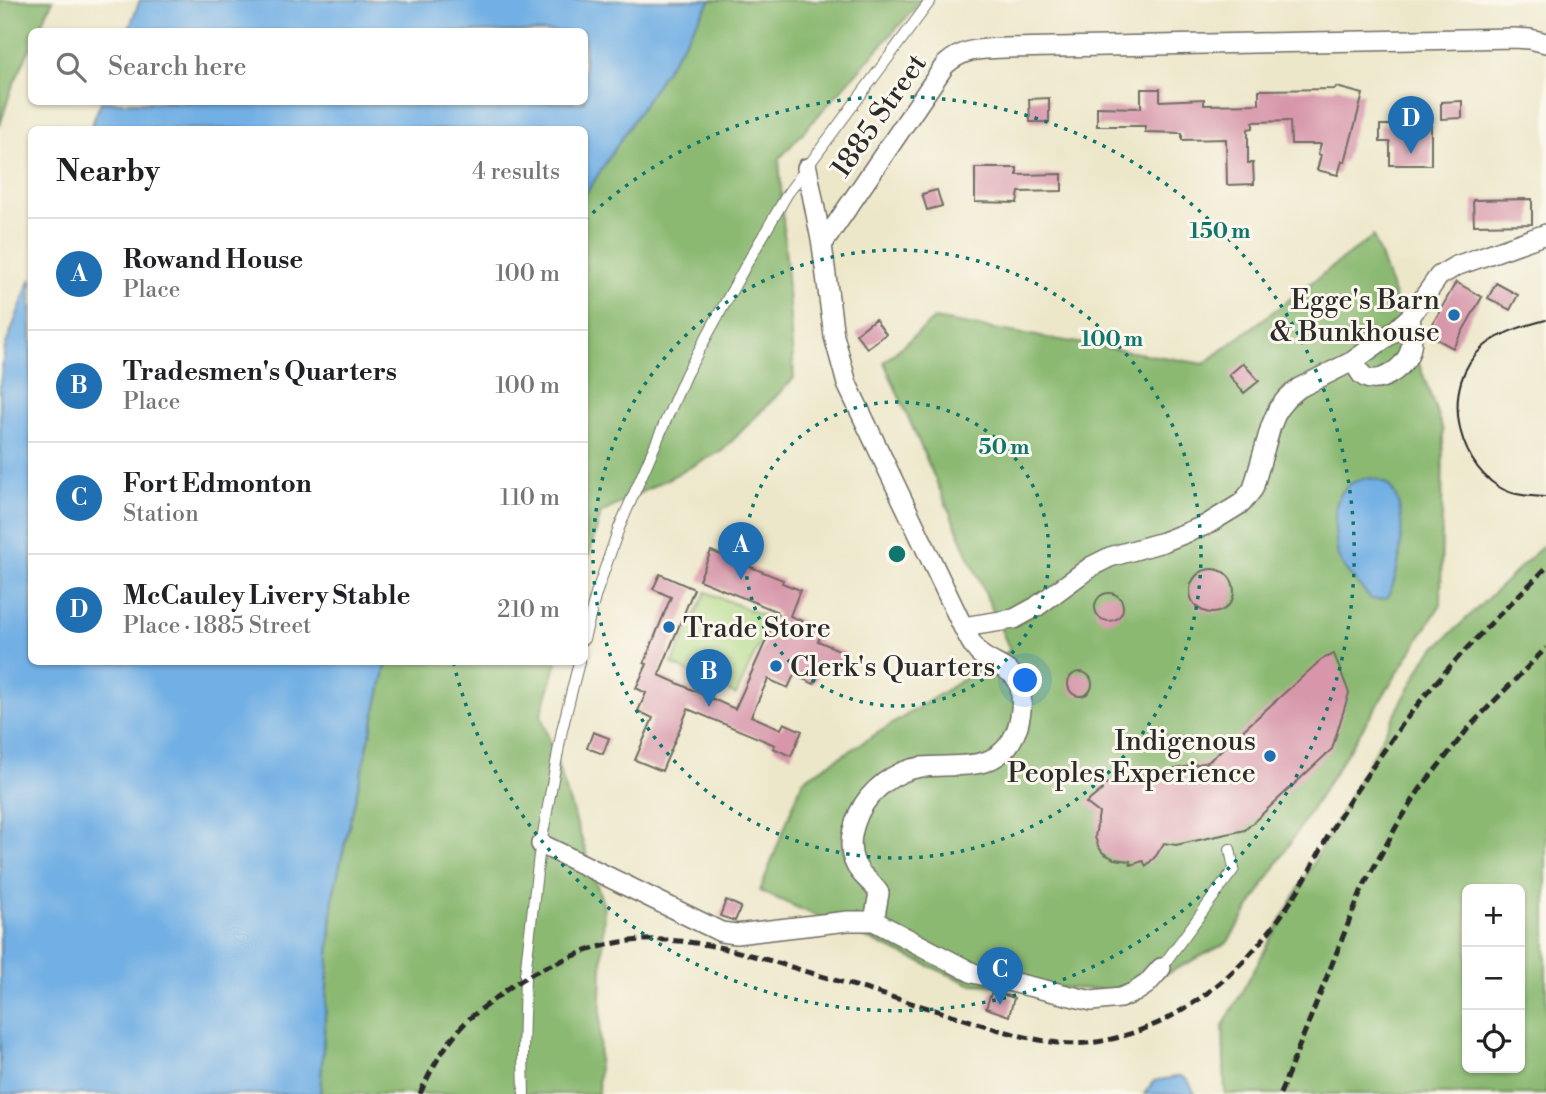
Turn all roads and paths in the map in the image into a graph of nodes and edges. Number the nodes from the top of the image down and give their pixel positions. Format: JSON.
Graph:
{"nodes":[{"id":1,"x":931,"y":0,"type":"edge"},
{"id":2,"x":1546,"y":43,"type":"edge"},
{"id":3,"x":807,"y":168,"type":"junction"},
{"id":4,"x":1546,"y":234,"type":"edge"},
{"id":5,"x":822,"y":245,"type":"junction"},
{"id":6,"x":1410,"y":317,"type":"junction"},
{"id":7,"x":1353,"y":361,"type":"junction"},
{"id":8,"x":588,"y":624,"type":"edge"},
{"id":9,"x":963,"y":627,"type":"junction"},
{"id":10,"x":578,"y":665,"type":"edge"},
{"id":11,"x":541,"y":845,"type":"junction"},
{"id":12,"x":1230,"y":849,"type":"dead end"},
{"id":13,"x":874,"y":921,"type":"junction"},
{"id":14,"x":1161,"y":968,"type":"joint"},
{"id":15,"x":524,"y":1094,"type":"edge"}],
"edges":[{"from":1,"to":3,"type":"lane"},
{"from":2,"to":5,"type":"street","name":"1885 Street"},
{"from":3,"to":5,"type":"street"},
{"from":3,"to":8,"type":"lane"},
{"from":4,"to":6,"type":"street"},
{"from":5,"to":9,"type":"street"},
{"from":6,"to":7,"type":"street"},
{"from":6,"to":7,"type":"street"},
{"from":7,"to":9,"type":"street"},
{"from":9,"to":13,"type":"street"},
{"from":10,"to":11,"type":"lane"},
{"from":11,"to":13,"type":"street"},
{"from":11,"to":15,"type":"lane"},
{"from":12,"to":14,"type":"lane"},
{"from":13,"to":14,"type":"street"}]}
